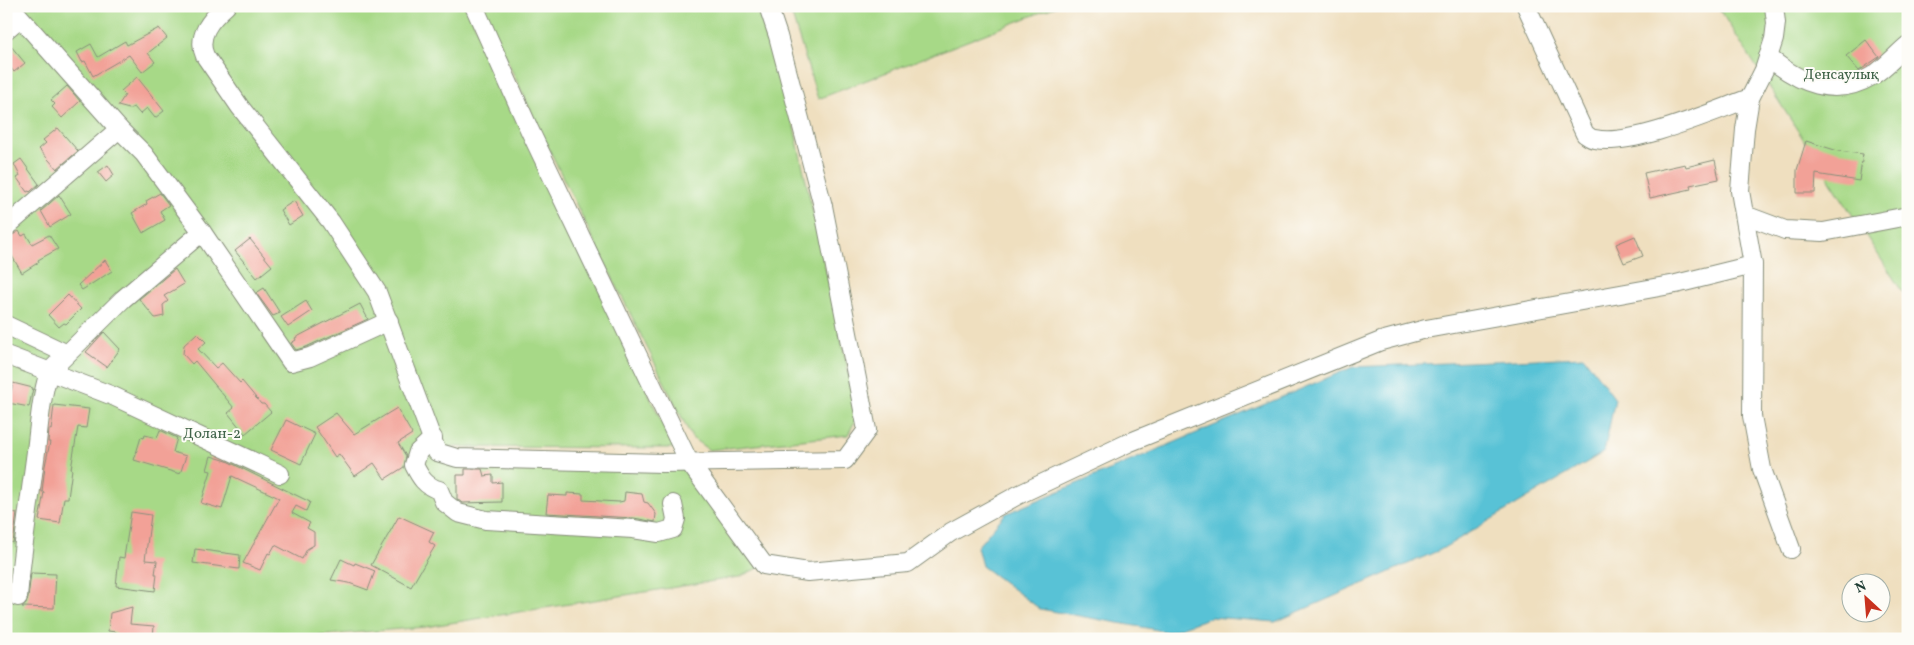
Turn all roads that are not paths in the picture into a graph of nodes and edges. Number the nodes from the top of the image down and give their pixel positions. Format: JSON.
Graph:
{"nodes":[{"id":1,"x":226,"y":6,"type":"edge"},
{"id":2,"x":474,"y":6,"type":"edge"},
{"id":3,"x":768,"y":6,"type":"edge"},
{"id":4,"x":1526,"y":6,"type":"edge"},
{"id":5,"x":1774,"y":6,"type":"edge"},
{"id":6,"x":15,"y":12,"type":"edge"},
{"id":7,"x":6,"y":30,"type":"edge"},
{"id":8,"x":1908,"y":45,"type":"edge"},
{"id":9,"x":1768,"y":58,"type":"junction"},
{"id":10,"x":1750,"y":98,"type":"junction"},
{"id":11,"x":119,"y":129,"type":"junction"},
{"id":12,"x":1745,"y":215,"type":"junction"},
{"id":13,"x":1908,"y":216,"type":"edge"},
{"id":14,"x":6,"y":227,"type":"edge"},
{"id":15,"x":202,"y":232,"type":"junction"},
{"id":16,"x":1753,"y":265,"type":"junction"},
{"id":17,"x":389,"y":321,"type":"junction"},
{"id":18,"x":6,"y":325,"type":"edge"},
{"id":19,"x":67,"y":354,"type":"junction"},
{"id":20,"x":6,"y":355,"type":"edge"},
{"id":21,"x":49,"y":372,"type":"junction"},
{"id":22,"x":433,"y":438,"type":"junction"},
{"id":23,"x":689,"y":462,"type":"junction"},
{"id":24,"x":280,"y":474,"type":"dead end"},
{"id":25,"x":673,"y":504,"type":"dead end"},
{"id":26,"x":1791,"y":549,"type":"dead end"},
{"id":27,"x":18,"y":597,"type":"dead end"}],
"edges":[{"from":1,"to":17,"type":"street"},
{"from":2,"to":23,"type":"street"},
{"from":3,"to":23,"type":"street"},
{"from":4,"to":10,"type":"street"},
{"from":5,"to":9,"type":"street"},
{"from":6,"to":7,"type":"street"},
{"from":6,"to":11,"type":"street"},
{"from":8,"to":9,"type":"street"},
{"from":9,"to":10,"type":"street"},
{"from":10,"to":12,"type":"street"},
{"from":11,"to":14,"type":"street"},
{"from":11,"to":15,"type":"street"},
{"from":12,"to":13,"type":"street"},
{"from":12,"to":16,"type":"street"},
{"from":15,"to":17,"type":"street"},
{"from":15,"to":19,"type":"street"},
{"from":16,"to":23,"type":"street"},
{"from":16,"to":26,"type":"street"},
{"from":17,"to":22,"type":"street"},
{"from":18,"to":19,"type":"street"},
{"from":19,"to":21,"type":"street"},
{"from":20,"to":21,"type":"street"},
{"from":21,"to":24,"type":"street"},
{"from":21,"to":27,"type":"street"},
{"from":22,"to":23,"type":"street"},
{"from":22,"to":25,"type":"street"}]}
